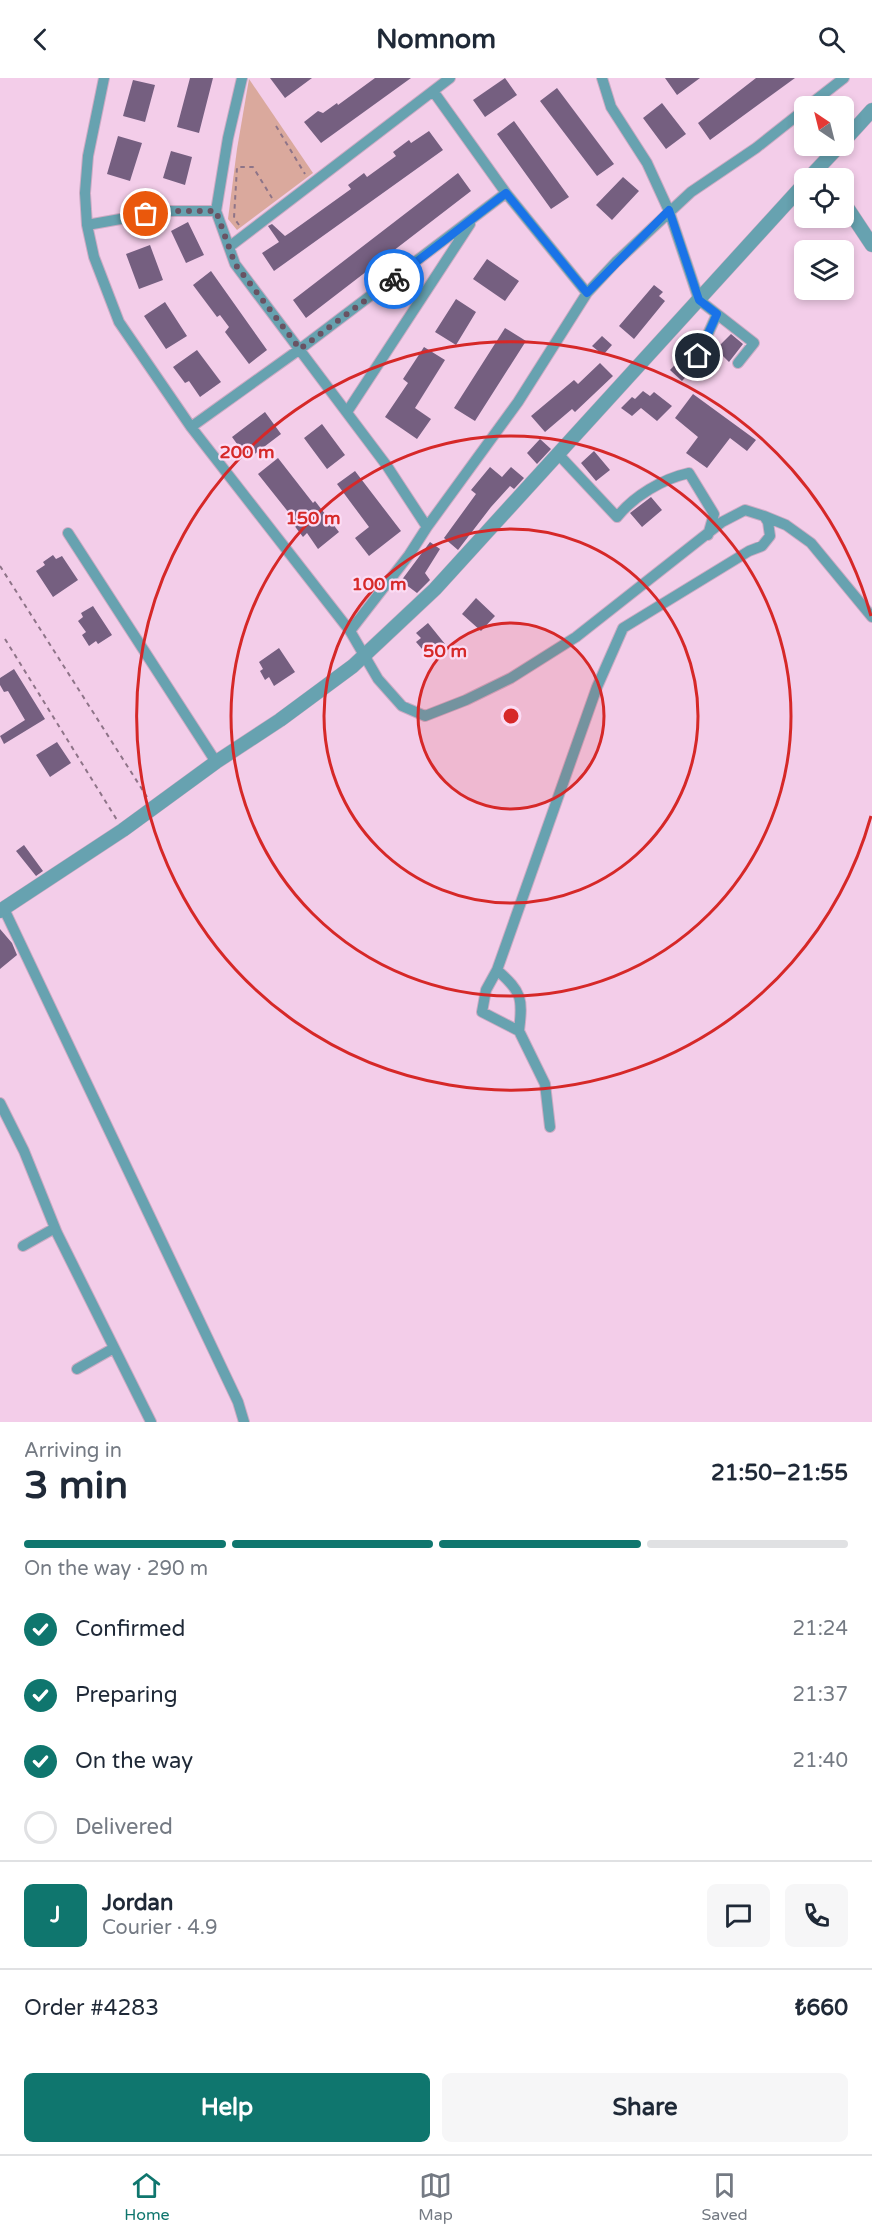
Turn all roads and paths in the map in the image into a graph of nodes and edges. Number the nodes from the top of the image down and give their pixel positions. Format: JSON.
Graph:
{"nodes":[{"id":1,"x":104,"y":78,"type":"edge"},
{"id":2,"x":242,"y":78,"type":"edge"},
{"id":3,"x":450,"y":78,"type":"edge"},
{"id":4,"x":602,"y":78,"type":"edge"},
{"id":5,"x":844,"y":78,"type":"edge"},
{"id":6,"x":433,"y":91,"type":"junction"},
{"id":7,"x":821,"y":96,"type":"edge"},
{"id":8,"x":872,"y":110,"type":"edge"},
{"id":9,"x":794,"y":118,"type":"edge"},
{"id":10,"x":276,"y":126,"type":"dead end"},
{"id":11,"x":854,"y":130,"type":"edge"},
{"id":12,"x":830,"y":156,"type":"edge"},
{"id":13,"x":818,"y":168,"type":"edge"},
{"id":14,"x":298,"y":180,"type":"dead end"},
{"id":15,"x":506,"y":193,"type":"junction"},
{"id":16,"x":794,"y":195,"type":"edge"},
{"id":17,"x":272,"y":199,"type":"dead end"},
{"id":18,"x":669,"y":210,"type":"junction"},
{"id":19,"x":216,"y":211,"type":"junction"},
{"id":20,"x":475,"y":217,"type":"junction"},
{"id":21,"x":854,"y":218,"type":"edge"},
{"id":22,"x":87,"y":225,"type":"junction"},
{"id":23,"x":238,"y":225,"type":"dead end"},
{"id":24,"x":872,"y":245,"type":"edge"},
{"id":25,"x":229,"y":247,"type":"junction"},
{"id":26,"x":587,"y":293,"type":"junction"},
{"id":27,"x":699,"y":300,"type":"junction"},
{"id":28,"x":717,"y":314,"type":"junction"},
{"id":29,"x":300,"y":349,"type":"junction"},
{"id":30,"x":698,"y":356,"type":"dead end"},
{"id":31,"x":738,"y":363,"type":"dead end"},
{"id":32,"x":347,"y":412,"type":"junction"},
{"id":33,"x":191,"y":427,"type":"junction"},
{"id":34,"x":559,"y":455,"type":"junction"},
{"id":35,"x":764,"y":516,"type":"junction"},
{"id":36,"x":427,"y":527,"type":"junction"},
{"id":37,"x":68,"y":533,"type":"dead end"},
{"id":38,"x":708,"y":535,"type":"junction"},
{"id":39,"x":0,"y":566,"type":"edge"},
{"id":40,"x":872,"y":617,"type":"edge"},
{"id":41,"x":350,"y":631,"type":"junction"},
{"id":42,"x":5,"y":639,"type":"dead end"},
{"id":43,"x":363,"y":657,"type":"junction"},
{"id":44,"x":216,"y":762,"type":"junction"},
{"id":45,"x":154,"y":807,"type":"junction"},
{"id":46,"x":123,"y":830,"type":"junction"},
{"id":47,"x":2,"y":910,"type":"edge"},
{"id":48,"x":497,"y":970,"type":"junction"},
{"id":49,"x":519,"y":1031,"type":"junction"},
{"id":50,"x":0,"y":1103,"type":"edge"},
{"id":51,"x":550,"y":1127,"type":"dead end"},
{"id":52,"x":55,"y":1228,"type":"junction"},
{"id":53,"x":22,"y":1246,"type":"dead end"},
{"id":54,"x":114,"y":1348,"type":"junction"},
{"id":55,"x":77,"y":1369,"type":"dead end"},
{"id":56,"x":151,"y":1422,"type":"edge"},
{"id":57,"x":244,"y":1422,"type":"edge"}],
"edges":[{"from":1,"to":22,"type":"street"},
{"from":2,"to":19,"type":"street"},
{"from":3,"to":6,"type":"street"},
{"from":4,"to":18,"type":"street"},
{"from":5,"to":7,"type":"street"},
{"from":6,"to":15,"type":"street"},
{"from":6,"to":25,"type":"street"},
{"from":8,"to":11,"type":"street"},
{"from":9,"to":18,"type":"street"},
{"from":10,"to":14,"type":"path"},
{"from":12,"to":13,"type":"street"},
{"from":15,"to":20,"type":"street"},
{"from":15,"to":26,"type":"street"},
{"from":16,"to":27,"type":"street"},
{"from":17,"to":23,"type":"path"},
{"from":18,"to":26,"type":"street"},
{"from":18,"to":27,"type":"street"},
{"from":19,"to":22,"type":"street"},
{"from":19,"to":25,"type":"street"},
{"from":20,"to":29,"type":"street"},
{"from":20,"to":32,"type":"street"},
{"from":21,"to":24,"type":"street"},
{"from":22,"to":33,"type":"street"},
{"from":25,"to":29,"type":"street"},
{"from":26,"to":36,"type":"street"},
{"from":27,"to":28,"type":"street"},
{"from":27,"to":34,"type":"street"},
{"from":28,"to":30,"type":"street"},
{"from":28,"to":31,"type":"street"},
{"from":29,"to":32,"type":"street"},
{"from":29,"to":33,"type":"street"},
{"from":32,"to":36,"type":"street"},
{"from":33,"to":41,"type":"street"},
{"from":34,"to":38,"type":"street"},
{"from":34,"to":43,"type":"street"},
{"from":35,"to":38,"type":"street"},
{"from":35,"to":40,"type":"street"},
{"from":35,"to":48,"type":"street"},
{"from":36,"to":41,"type":"street"},
{"from":37,"to":44,"type":"street"},
{"from":38,"to":43,"type":"street"},
{"from":39,"to":45,"type":"path"},
{"from":41,"to":43,"type":"street"},
{"from":42,"to":46,"type":"path"},
{"from":43,"to":44,"type":"street"},
{"from":44,"to":45,"type":"street"},
{"from":45,"to":46,"type":"street"},
{"from":46,"to":47,"type":"street"},
{"from":47,"to":57,"type":"street"},
{"from":48,"to":49,"type":"street"},
{"from":48,"to":49,"type":"street"},
{"from":49,"to":51,"type":"street"},
{"from":50,"to":52,"type":"street"},
{"from":52,"to":53,"type":"street"},
{"from":52,"to":54,"type":"street"},
{"from":54,"to":55,"type":"street"},
{"from":54,"to":56,"type":"street"}]}
